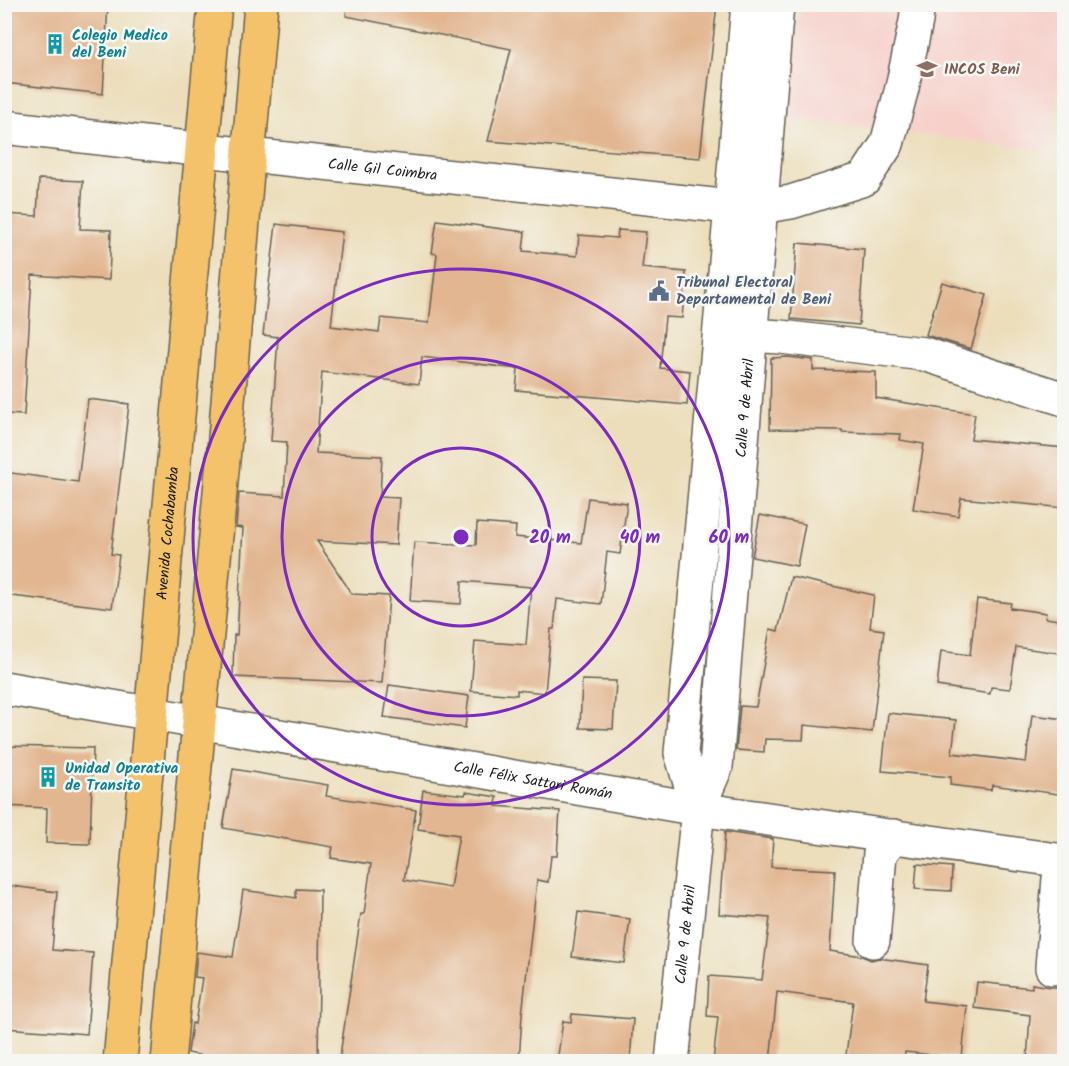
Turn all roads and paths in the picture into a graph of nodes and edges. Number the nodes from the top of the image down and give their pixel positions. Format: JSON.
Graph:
{"nodes":[{"id":1,"x":215,"y":4,"type":"edge"},
{"id":2,"x":261,"y":4,"type":"edge"},
{"id":3,"x":747,"y":4,"type":"edge"},
{"id":4,"x":777,"y":4,"type":"edge"},
{"id":5,"x":918,"y":4,"type":"edge"},
{"id":6,"x":4,"y":127,"type":"edge"},
{"id":7,"x":201,"y":150,"type":"junction"},
{"id":8,"x":249,"y":155,"type":"junction"},
{"id":9,"x":745,"y":207,"type":"junction"},
{"id":10,"x":749,"y":335,"type":"junction"},
{"id":11,"x":1065,"y":399,"type":"edge"},
{"id":12,"x":4,"y":688,"type":"edge"},
{"id":13,"x":151,"y":715,"type":"junction"},
{"id":14,"x":199,"y":723,"type":"junction"},
{"id":15,"x":698,"y":809,"type":"junction"},
{"id":16,"x":894,"y":836,"type":"junction"},
{"id":17,"x":1065,"y":861,"type":"edge"},
{"id":18,"x":1065,"y":871,"type":"edge"},
{"id":19,"x":873,"y":941,"type":"dead end"},
{"id":20,"x":1052,"y":968,"type":"dead end"},
{"id":21,"x":120,"y":1062,"type":"edge"},
{"id":22,"x":168,"y":1062,"type":"edge"},
{"id":23,"x":672,"y":1062,"type":"edge"}],
"edges":[{"from":1,"to":7,"type":"main road","name":"Avenida Cochabamba"},
{"from":2,"to":8,"type":"main road"},
{"from":3,"to":9,"type":"street","name":"Calle 9 de Abril"},
{"from":4,"to":9,"type":"street","name":"Calle 9 de Abril"},
{"from":5,"to":9,"type":"street","name":"Calle Gil Coimbra"},
{"from":6,"to":7,"type":"street","name":"Calle Gil Coimbra"},
{"from":7,"to":8,"type":"street","name":"Calle Gil Coimbra"},
{"from":7,"to":13,"type":"main road","name":"Avenida Cochabamba"},
{"from":8,"to":9,"type":"street","name":"Calle Gil Coimbra"},
{"from":8,"to":14,"type":"main road"},
{"from":9,"to":10,"type":"street","name":"Calle 9 de Abril"},
{"from":9,"to":15,"type":"street","name":"Calle 9 de Abril"},
{"from":10,"to":11,"type":"street"},
{"from":10,"to":15,"type":"street","name":"Calle 9 de Abril"},
{"from":12,"to":13,"type":"street","name":"Calle Félix Sattori Román"},
{"from":13,"to":14,"type":"street","name":"Calle Félix Sattori Román"},
{"from":13,"to":21,"type":"main road","name":"Avenida Cochabamba"},
{"from":14,"to":15,"type":"street","name":"Calle Félix Sattori Román"},
{"from":14,"to":22,"type":"main road"},
{"from":15,"to":16,"type":"street","name":"Calle Félix Sattori Román"},
{"from":15,"to":23,"type":"street","name":"Calle 9 de Abril"},
{"from":16,"to":17,"type":"street","name":"Calle Félix Sattori Román"},
{"from":16,"to":19,"type":"street"},
{"from":18,"to":20,"type":"street"}]}
